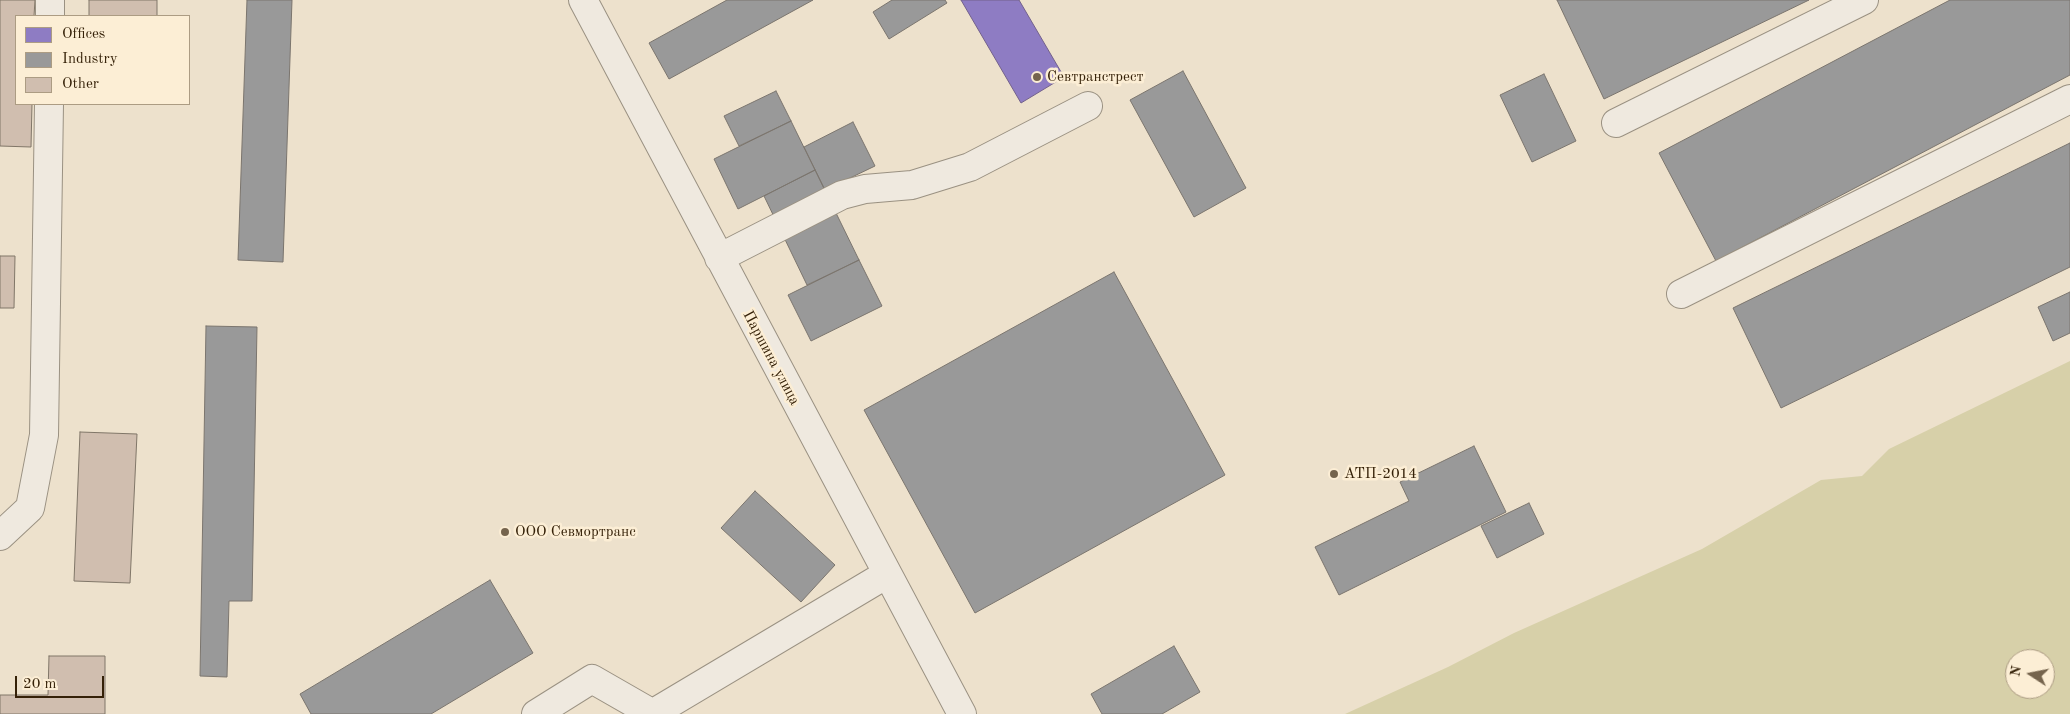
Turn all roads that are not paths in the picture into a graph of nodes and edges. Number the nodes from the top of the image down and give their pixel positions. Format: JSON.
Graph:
{"nodes":[{"id":1,"x":50,"y":0,"type":"edge"},
{"id":2,"x":583,"y":0,"type":"edge"},
{"id":3,"x":1864,"y":0,"type":"edge"},
{"id":4,"x":50,"y":15,"type":"edge"},
{"id":5,"x":2070,"y":99,"type":"edge"},
{"id":6,"x":49,"y":105,"type":"edge"},
{"id":7,"x":1088,"y":106,"type":"dead end"},
{"id":8,"x":1616,"y":123,"type":"dead end"},
{"id":9,"x":719,"y":258,"type":"junction"},
{"id":10,"x":1680,"y":294,"type":"dead end"},
{"id":11,"x":0,"y":536,"type":"edge"},
{"id":12,"x":887,"y":574,"type":"junction"},
{"id":13,"x":536,"y":714,"type":"edge"},
{"id":14,"x":653,"y":714,"type":"edge"},
{"id":15,"x":962,"y":714,"type":"edge"}],
"edges":[{"from":1,"to":4,"type":"street"},
{"from":2,"to":9,"type":"street","name":"Паршина улица"},
{"from":3,"to":8,"type":"street"},
{"from":5,"to":10,"type":"street"},
{"from":6,"to":11,"type":"street"},
{"from":7,"to":9,"type":"street"},
{"from":9,"to":12,"type":"street","name":"Паршина улица"},
{"from":12,"to":14,"type":"street"},
{"from":12,"to":15,"type":"street","name":"Паршина улица"},
{"from":13,"to":14,"type":"street"}]}
